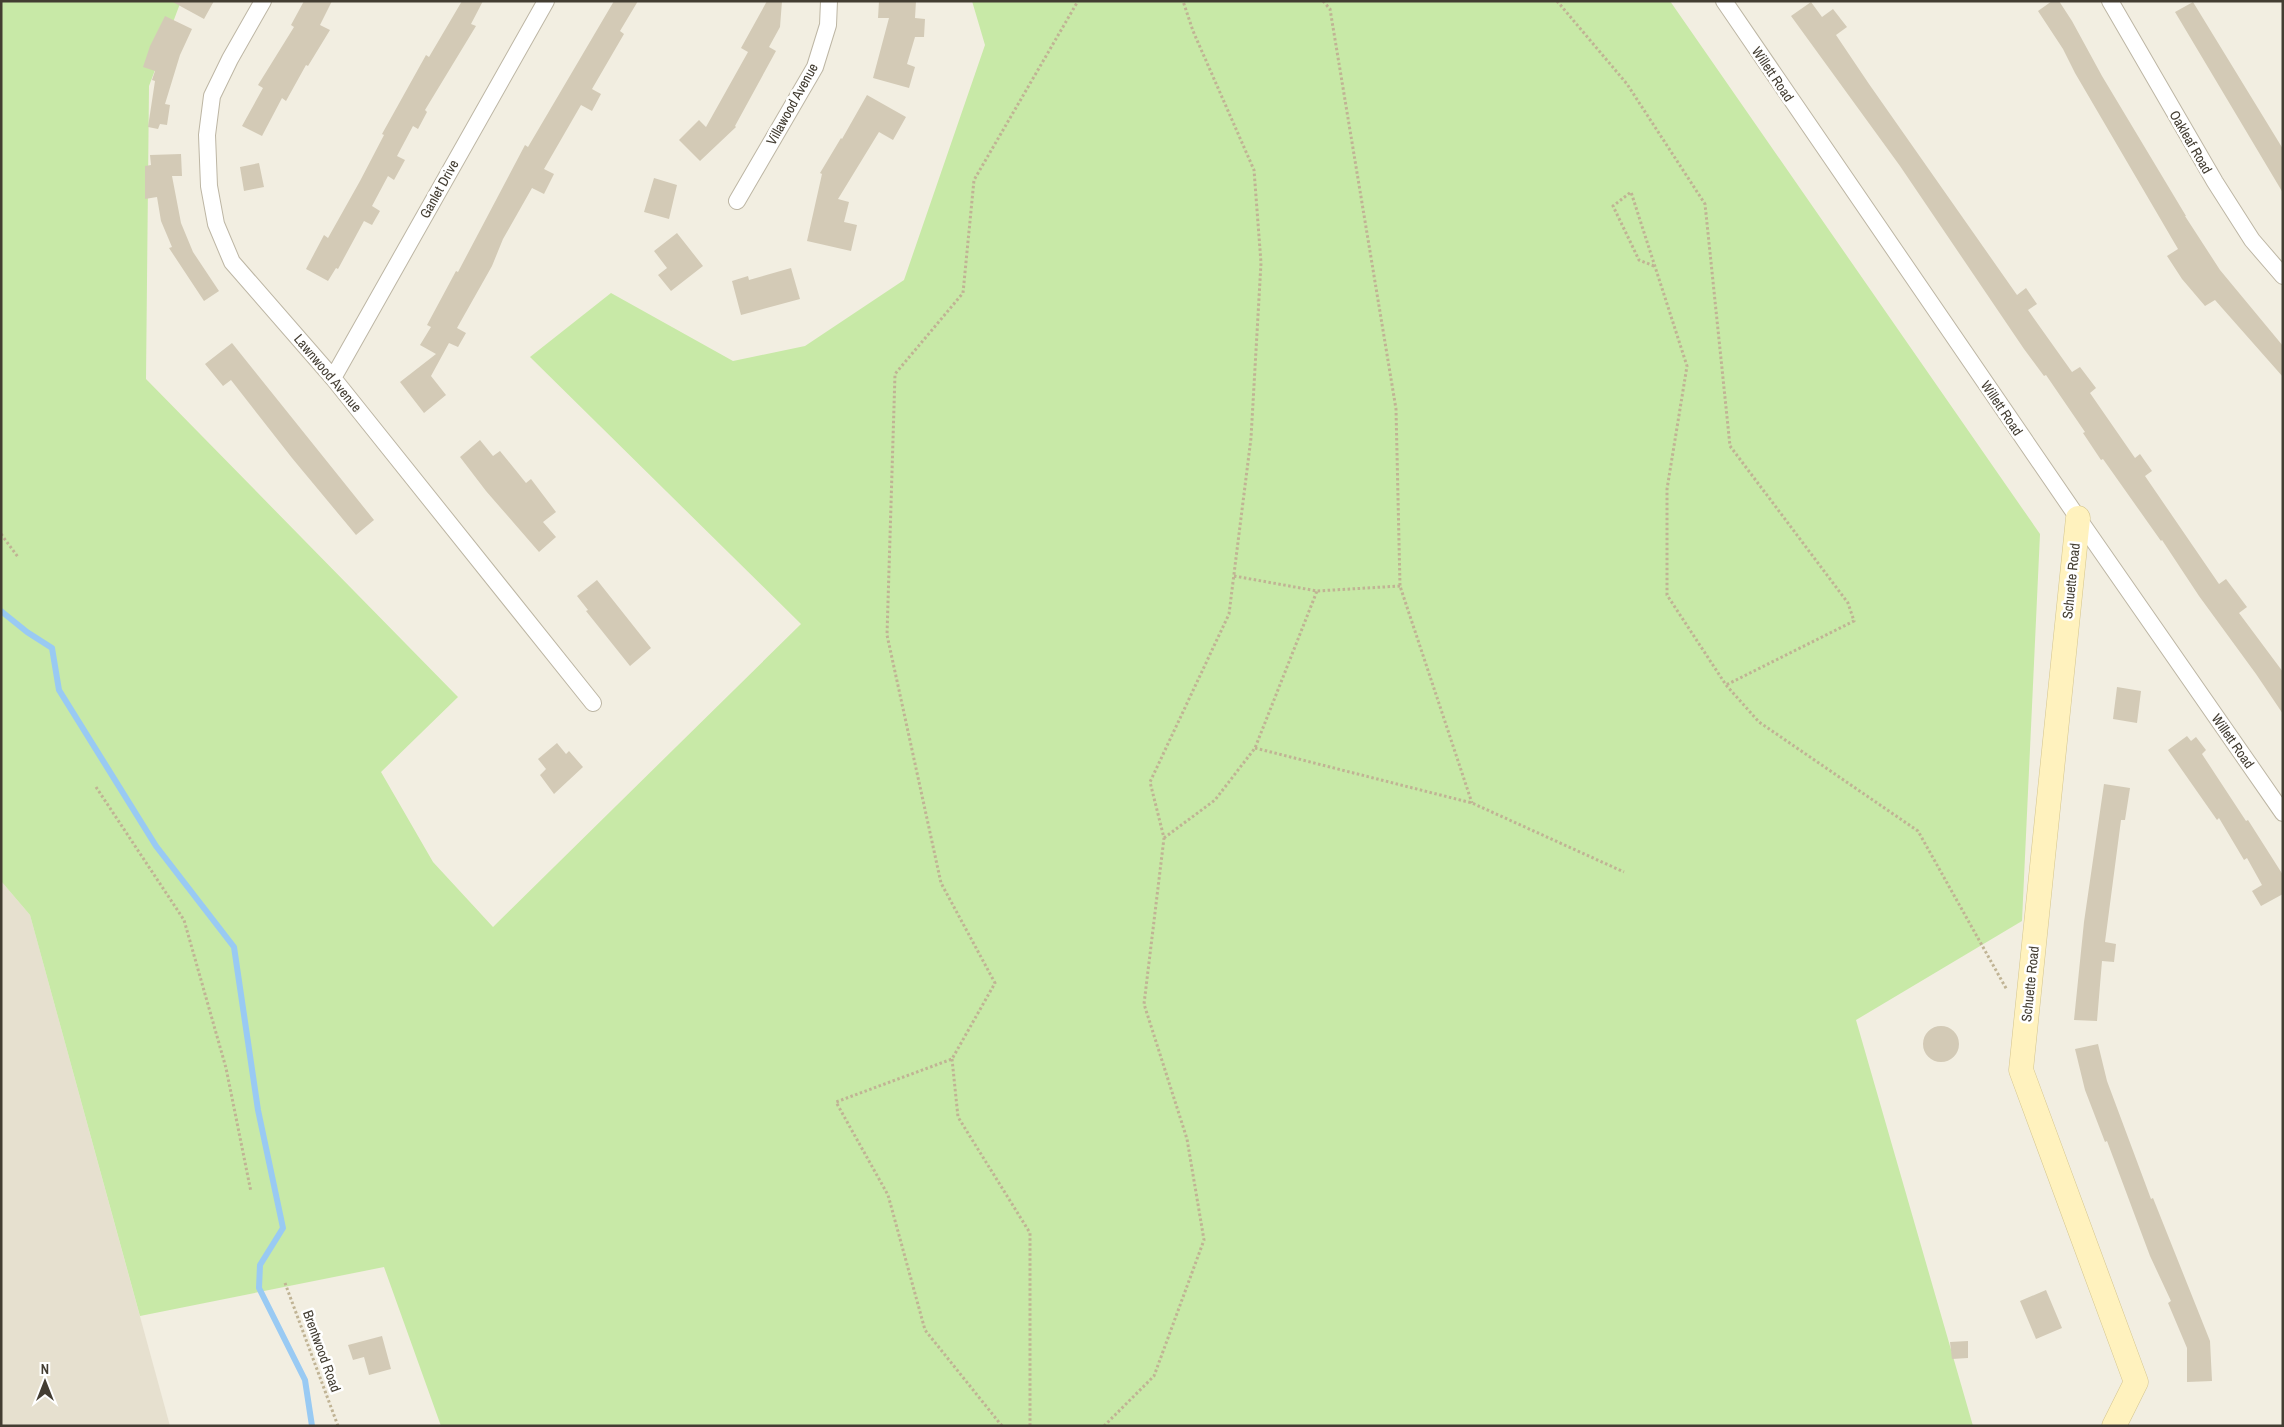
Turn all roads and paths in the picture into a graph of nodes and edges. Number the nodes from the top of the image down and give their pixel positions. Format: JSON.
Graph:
{"nodes":[{"id":1,"x":263,"y":1,"type":"edge"},
{"id":2,"x":546,"y":1,"type":"edge"},
{"id":3,"x":828,"y":1,"type":"edge"},
{"id":4,"x":1078,"y":1,"type":"edge"},
{"id":5,"x":1183,"y":1,"type":"edge"},
{"id":6,"x":1324,"y":1,"type":"edge"},
{"id":7,"x":1557,"y":1,"type":"edge"},
{"id":8,"x":1724,"y":1,"type":"edge"},
{"id":9,"x":2110,"y":1,"type":"edge"},
{"id":10,"x":737,"y":201,"type":"dead end"},
{"id":11,"x":1654,"y":266,"type":"junction"},
{"id":12,"x":2283,"y":276,"type":"edge"},
{"id":13,"x":333,"y":378,"type":"junction"},
{"id":14,"x":2078,"y":518,"type":"junction"},
{"id":15,"x":1,"y":534,"type":"edge"},
{"id":16,"x":18,"y":557,"type":"dead end"},
{"id":17,"x":1234,"y":576,"type":"junction"},
{"id":18,"x":1400,"y":586,"type":"junction"},
{"id":19,"x":1318,"y":591,"type":"junction"},
{"id":20,"x":1726,"y":684,"type":"junction"},
{"id":21,"x":593,"y":703,"type":"dead end"},
{"id":22,"x":1255,"y":748,"type":"junction"},
{"id":23,"x":96,"y":787,"type":"dead end"},
{"id":24,"x":1472,"y":803,"type":"junction"},
{"id":25,"x":2283,"y":812,"type":"edge"},
{"id":26,"x":1164,"y":838,"type":"junction"},
{"id":27,"x":1624,"y":872,"type":"dead end"},
{"id":28,"x":2010,"y":994,"type":"dead end"},
{"id":29,"x":952,"y":1059,"type":"junction"},
{"id":30,"x":251,"y":1192,"type":"dead end"},
{"id":31,"x":285,"y":1283,"type":"dead end"},
{"id":32,"x":338,"y":1426,"type":"edge"},
{"id":33,"x":1002,"y":1426,"type":"edge"},
{"id":34,"x":1030,"y":1426,"type":"edge"},
{"id":35,"x":1104,"y":1426,"type":"edge"},
{"id":36,"x":2114,"y":1426,"type":"edge"}],
"edges":[{"from":1,"to":13,"type":"street","name":"Lawnwood Avenue"},
{"from":2,"to":13,"type":"street","name":"Ganlet Drive"},
{"from":3,"to":10,"type":"street","name":"Villawood Avenue"},
{"from":4,"to":29,"type":"path"},
{"from":5,"to":17,"type":"path"},
{"from":6,"to":18,"type":"path"},
{"from":7,"to":20,"type":"path"},
{"from":8,"to":14,"type":"street","name":"Willett Road"},
{"from":9,"to":12,"type":"street","name":"Oakleaf Road"},
{"from":11,"to":11,"type":"path"},
{"from":11,"to":20,"type":"path"},
{"from":13,"to":21,"type":"street","name":"Lawnwood Avenue"},
{"from":14,"to":25,"type":"street","name":"Willett Road"},
{"from":14,"to":36,"type":"street","name":"Schuette Road"},
{"from":15,"to":16,"type":"path"},
{"from":17,"to":19,"type":"path"},
{"from":17,"to":26,"type":"path"},
{"from":18,"to":19,"type":"path"},
{"from":18,"to":24,"type":"path"},
{"from":19,"to":22,"type":"path"},
{"from":20,"to":28,"type":"path"},
{"from":22,"to":24,"type":"path"},
{"from":22,"to":26,"type":"path"},
{"from":23,"to":30,"type":"path"},
{"from":24,"to":27,"type":"path"},
{"from":26,"to":35,"type":"path"},
{"from":29,"to":33,"type":"path"},
{"from":29,"to":34,"type":"path"},
{"from":31,"to":32,"type":"path","name":"Brentwood Road"}]}
